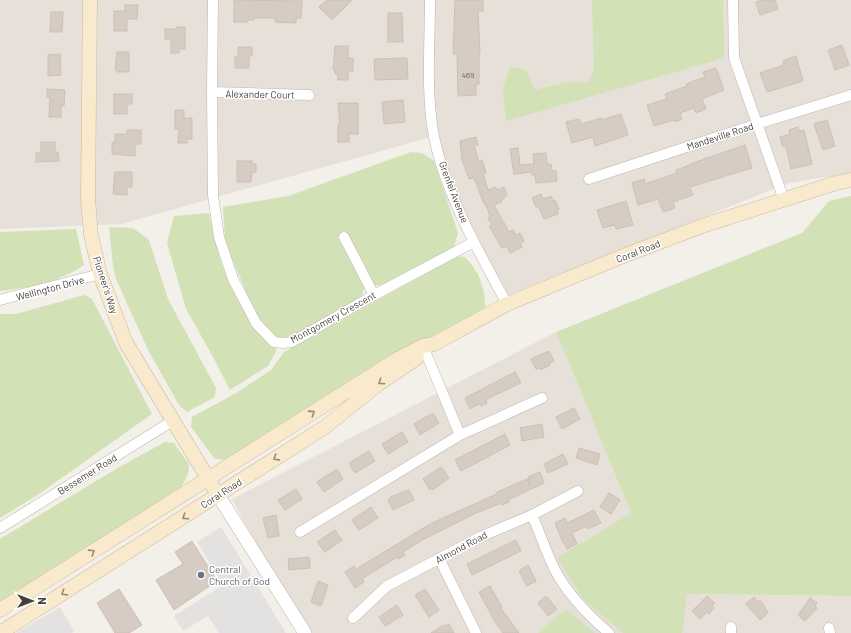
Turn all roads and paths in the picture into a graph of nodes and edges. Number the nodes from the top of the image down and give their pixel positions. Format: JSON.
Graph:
{"nodes":[{"id":1,"x":90,"y":0,"type":"edge"},
{"id":2,"x":213,"y":0,"type":"edge"},
{"id":3,"x":430,"y":0,"type":"edge"},
{"id":4,"x":733,"y":0,"type":"edge"},
{"id":5,"x":212,"y":92,"type":"junction"},
{"id":6,"x":309,"y":95,"type":"dead end"},
{"id":7,"x":851,"y":95,"type":"edge"},
{"id":8,"x":757,"y":124,"type":"junction"},
{"id":9,"x":589,"y":179,"type":"dead end"},
{"id":10,"x":851,"y":180,"type":"edge"},
{"id":11,"x":784,"y":200,"type":"junction"},
{"id":12,"x":344,"y":237,"type":"dead end"},
{"id":13,"x":474,"y":242,"type":"junction"},
{"id":14,"x":100,"y":274,"type":"junction"},
{"id":15,"x":374,"y":295,"type":"junction"},
{"id":16,"x":0,"y":300,"type":"edge"},
{"id":17,"x":507,"y":304,"type":"junction"},
{"id":18,"x":427,"y":347,"type":"junction"},
{"id":19,"x":542,"y":398,"type":"dead end"},
{"id":20,"x":174,"y":420,"type":"junction"},
{"id":21,"x":460,"y":435,"type":"junction"},
{"id":22,"x":208,"y":479,"type":"junction"},
{"id":23,"x":578,"y":491,"type":"dead end"},
{"id":24,"x":218,"y":495,"type":"junction"},
{"id":25,"x":532,"y":516,"type":"junction"},
{"id":26,"x":0,"y":528,"type":"edge"},
{"id":27,"x":300,"y":532,"type":"dead end"},
{"id":28,"x":439,"y":558,"type":"junction"},
{"id":29,"x":72,"y":565,"type":"junction"},
{"id":30,"x":82,"y":582,"type":"junction"},
{"id":31,"x":0,"y":610,"type":"edge"},
{"id":32,"x":353,"y":618,"type":"dead end"},
{"id":33,"x":0,"y":633,"type":"edge"},
{"id":34,"x":305,"y":633,"type":"edge"},
{"id":35,"x":476,"y":633,"type":"edge"},
{"id":36,"x":609,"y":633,"type":"edge"}],
"edges":[{"from":1,"to":14,"type":"main road","name":"Pioneer's Way"},
{"from":2,"to":5,"type":"street","name":"Montgomery Crescent"},
{"from":3,"to":13,"type":"street","name":"Grenfel Avenue"},
{"from":4,"to":8,"type":"street"},
{"from":5,"to":6,"type":"street","name":"Alexander Court"},
{"from":5,"to":15,"type":"street","name":"Montgomery Crescent"},
{"from":7,"to":8,"type":"street","name":"Mandeville Road"},
{"from":8,"to":9,"type":"street","name":"Mandeville Road"},
{"from":8,"to":11,"type":"street"},
{"from":10,"to":11,"type":"main road","name":"Coral Road"},
{"from":11,"to":17,"type":"main road","name":"Coral Road"},
{"from":12,"to":15,"type":"street"},
{"from":13,"to":15,"type":"street","name":"Montgomery Crescent"},
{"from":13,"to":17,"type":"street","name":"Grenfel Avenue"},
{"from":14,"to":16,"type":"street","name":"Wellington Drive"},
{"from":14,"to":20,"type":"main road","name":"Pioneer's Way"},
{"from":17,"to":18,"type":"main road","name":"Coral Road"},
{"from":18,"to":21,"type":"street"},
{"from":22,"to":18,"type":"main road","name":"Coral Road","one_way":true},
{"from":18,"to":24,"type":"main road","name":"Coral Road","one_way":true},
{"from":19,"to":21,"type":"street"},
{"from":20,"to":22,"type":"main road","name":"Pioneer's Way"},
{"from":20,"to":26,"type":"street","name":"Bessemer Road"},
{"from":21,"to":27,"type":"street"},
{"from":22,"to":24,"type":"main road","name":"Pioneer's Way"},
{"from":29,"to":22,"type":"main road","name":"Coral Road","one_way":true},
{"from":23,"to":25,"type":"street","name":"Almond Road"},
{"from":24,"to":30,"type":"main road","name":"Coral Road","one_way":true},
{"from":24,"to":34,"type":"street"},
{"from":25,"to":28,"type":"street","name":"Almond Road"},
{"from":25,"to":36,"type":"street"},
{"from":28,"to":32,"type":"street","name":"Almond Road"},
{"from":28,"to":35,"type":"street"},
{"from":29,"to":30,"type":"main road"},
{"from":29,"to":31,"type":"main road","name":"Coral Road"},
{"from":30,"to":33,"type":"main road","name":"Coral Road","one_way":true}]}
